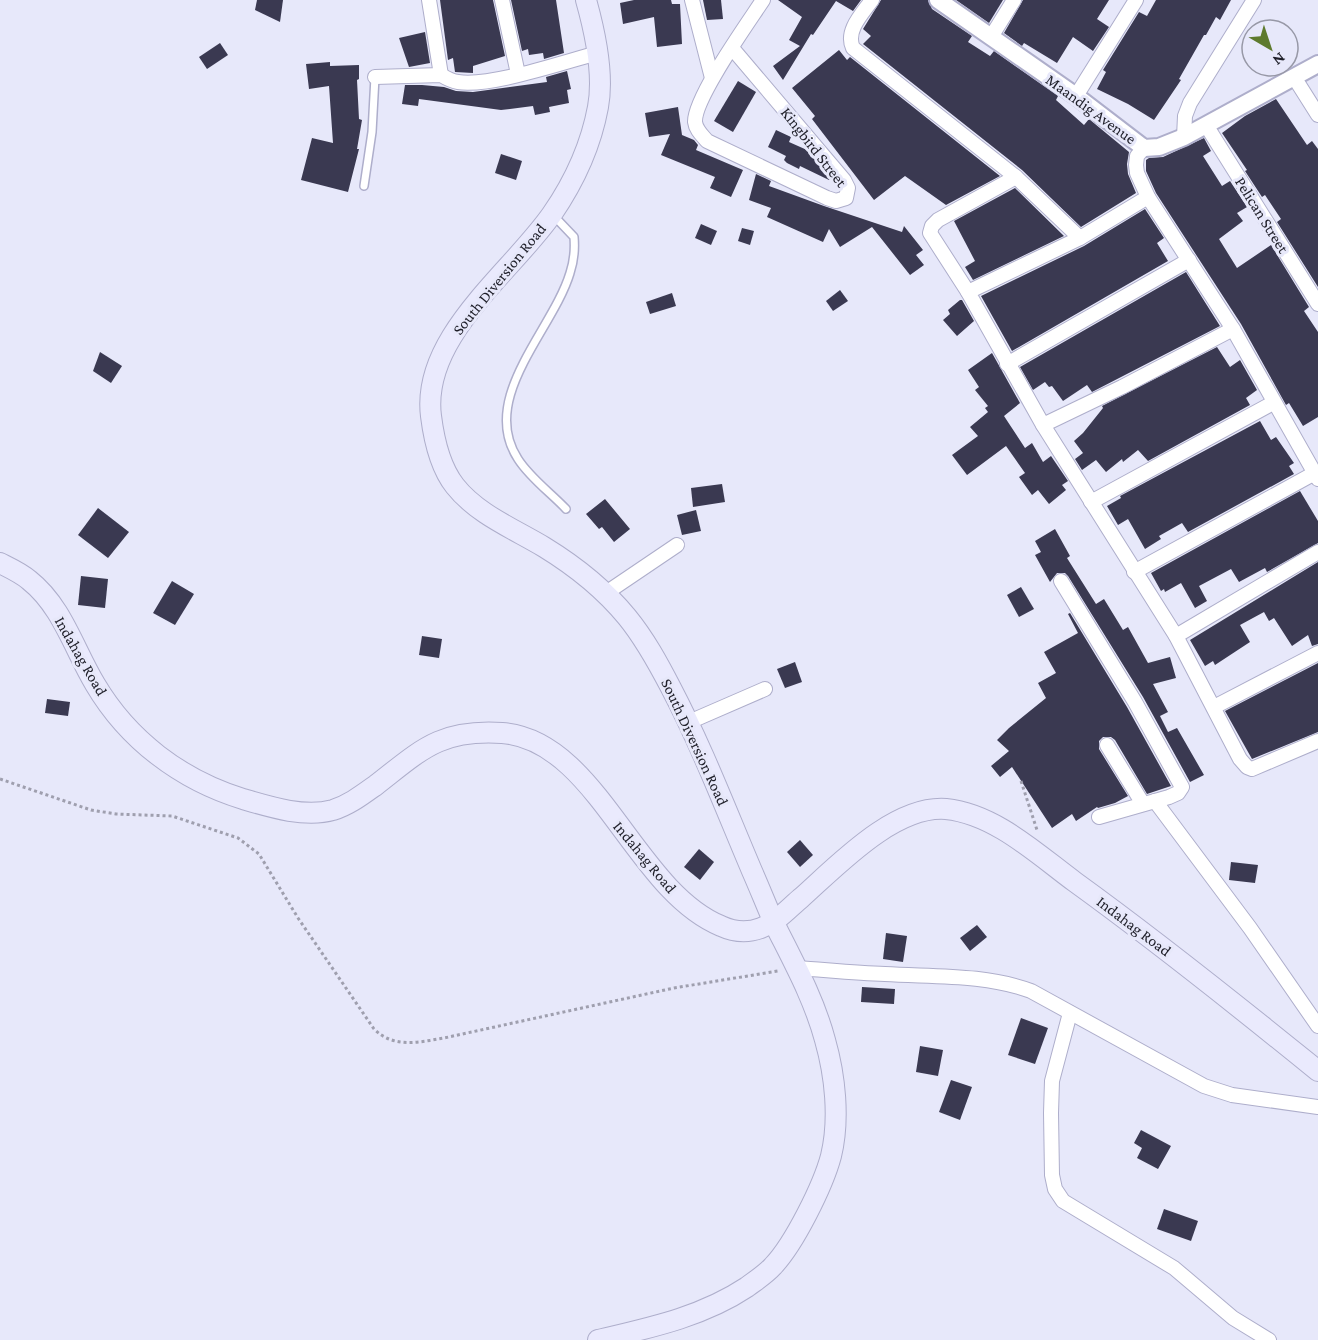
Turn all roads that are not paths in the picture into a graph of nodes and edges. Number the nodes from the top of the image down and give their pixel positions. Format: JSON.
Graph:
{"nodes":[{"id":1,"x":429,"y":0,"type":"edge"},
{"id":2,"x":502,"y":0,"type":"edge"},
{"id":3,"x":586,"y":0,"type":"edge"},
{"id":4,"x":692,"y":0,"type":"edge"},
{"id":5,"x":763,"y":0,"type":"edge"},
{"id":6,"x":872,"y":0,"type":"edge"},
{"id":7,"x":938,"y":0,"type":"edge"},
{"id":8,"x":1014,"y":0,"type":"edge"},
{"id":9,"x":1136,"y":0,"type":"edge"},
{"id":10,"x":1254,"y":0,"type":"edge"},
{"id":11,"x":991,"y":37,"type":"junction"},
{"id":12,"x":732,"y":48,"type":"junction"},
{"id":13,"x":598,"y":52,"type":"junction"},
{"id":14,"x":1318,"y":64,"type":"edge"},
{"id":15,"x":518,"y":74,"type":"junction"},
{"id":16,"x":1300,"y":74,"type":"edge"},
{"id":17,"x":441,"y":75,"type":"junction"},
{"id":18,"x":375,"y":77,"type":"joint"},
{"id":19,"x":712,"y":78,"type":"junction"},
{"id":20,"x":1292,"y":78,"type":"edge"},
{"id":21,"x":1295,"y":78,"type":"edge"},
{"id":22,"x":1076,"y":96,"type":"junction"},
{"id":23,"x":1318,"y":115,"type":"edge"},
{"id":24,"x":1206,"y":125,"type":"junction"},
{"id":25,"x":1184,"y":137,"type":"junction"},
{"id":26,"x":1144,"y":148,"type":"junction"},
{"id":27,"x":1016,"y":177,"type":"junction"},
{"id":28,"x":364,"y":186,"type":"dead end"},
{"id":29,"x":1148,"y":197,"type":"junction"},
{"id":30,"x":552,"y":214,"type":"junction"},
{"id":31,"x":1080,"y":238,"type":"junction"},
{"id":32,"x":1189,"y":260,"type":"junction"},
{"id":33,"x":968,"y":292,"type":"junction"},
{"id":34,"x":1318,"y":304,"type":"edge"},
{"id":35,"x":1233,"y":328,"type":"junction"},
{"id":36,"x":1007,"y":364,"type":"junction"},
{"id":37,"x":1273,"y":403,"type":"junction"},
{"id":38,"x":1043,"y":425,"type":"junction"},
{"id":39,"x":1316,"y":476,"type":"edge"},
{"id":40,"x":1091,"y":502,"type":"junction"},
{"id":41,"x":566,"y":509,"type":"dead end"},
{"id":42,"x":677,"y":545,"type":"dead end"},
{"id":43,"x":1318,"y":552,"type":"edge"},
{"id":44,"x":0,"y":563,"type":"edge"},
{"id":45,"x":1134,"y":572,"type":"junction"},
{"id":46,"x":1061,"y":581,"type":"dead end"},
{"id":47,"x":606,"y":593,"type":"junction"},
{"id":48,"x":1176,"y":636,"type":"junction"},
{"id":49,"x":1318,"y":653,"type":"edge"},
{"id":50,"x":765,"y":689,"type":"dead end"},
{"id":51,"x":1214,"y":707,"type":"junction"},
{"id":52,"x":689,"y":722,"type":"junction"},
{"id":53,"x":1318,"y":741,"type":"edge"},
{"id":54,"x":1107,"y":745,"type":"dead end"},
{"id":55,"x":1149,"y":802,"type":"junction"},
{"id":56,"x":1099,"y":817,"type":"dead end"},
{"id":57,"x":774,"y":922,"type":"junction"},
{"id":58,"x":798,"y":968,"type":"junction"},
{"id":59,"x":1070,"y":1013,"type":"junction"},
{"id":60,"x":1318,"y":1026,"type":"edge"},
{"id":61,"x":1318,"y":1071,"type":"edge"},
{"id":62,"x":1318,"y":1107,"type":"edge"},
{"id":63,"x":598,"y":1340,"type":"edge"},
{"id":64,"x":1269,"y":1340,"type":"edge"}],
"edges":[{"from":1,"to":17,"type":"street"},
{"from":2,"to":15,"type":"street"},
{"from":3,"to":13,"type":"main road","name":"South Diversion Road"},
{"from":4,"to":19,"type":"street"},
{"from":5,"to":12,"type":"street"},
{"from":6,"to":27,"type":"street"},
{"from":7,"to":11,"type":"street","name":"Maandig Avenue"},
{"from":8,"to":11,"type":"street"},
{"from":9,"to":22,"type":"street"},
{"from":10,"to":25,"type":"street"},
{"from":11,"to":22,"type":"street","name":"Maandig Avenue"},
{"from":12,"to":19,"type":"street"},
{"from":12,"to":19,"type":"street","name":"Kingbird Street"},
{"from":13,"to":15,"type":"street"},
{"from":13,"to":30,"type":"main road","name":"South Diversion Road"},
{"from":14,"to":16,"type":"street","name":"Maandig Avenue"},
{"from":15,"to":17,"type":"street"},
{"from":17,"to":18,"type":"street"},
{"from":18,"to":28,"type":"lane"},
{"from":20,"to":24,"type":"street","name":"Maandig Avenue"},
{"from":21,"to":23,"type":"street"},
{"from":22,"to":26,"type":"street","name":"Maandig Avenue"},
{"from":24,"to":25,"type":"street","name":"Maandig Avenue"},
{"from":24,"to":34,"type":"street","name":"Pelican Street"},
{"from":25,"to":26,"type":"street","name":"Maandig Avenue"},
{"from":26,"to":29,"type":"street"},
{"from":27,"to":31,"type":"street"},
{"from":27,"to":33,"type":"street"},
{"from":29,"to":31,"type":"street"},
{"from":29,"to":32,"type":"street"},
{"from":30,"to":41,"type":"lane"},
{"from":30,"to":47,"type":"main road","name":"South Diversion Road"},
{"from":31,"to":33,"type":"street"},
{"from":32,"to":35,"type":"street"},
{"from":32,"to":36,"type":"street"},
{"from":33,"to":36,"type":"street"},
{"from":35,"to":37,"type":"street"},
{"from":35,"to":38,"type":"street"},
{"from":36,"to":38,"type":"street"},
{"from":37,"to":39,"type":"street"},
{"from":37,"to":40,"type":"street"},
{"from":38,"to":40,"type":"street"},
{"from":39,"to":45,"type":"street"},
{"from":40,"to":45,"type":"street"},
{"from":42,"to":47,"type":"street"},
{"from":43,"to":48,"type":"street"},
{"from":44,"to":57,"type":"main road","name":"Indahag Road"},
{"from":45,"to":48,"type":"street"},
{"from":46,"to":55,"type":"street"},
{"from":47,"to":52,"type":"main road","name":"South Diversion Road"},
{"from":48,"to":51,"type":"street"},
{"from":49,"to":51,"type":"street"},
{"from":50,"to":52,"type":"street"},
{"from":51,"to":53,"type":"street"},
{"from":52,"to":57,"type":"main road","name":"South Diversion Road"},
{"from":54,"to":55,"type":"street"},
{"from":55,"to":56,"type":"street"},
{"from":55,"to":60,"type":"street"},
{"from":57,"to":58,"type":"main road","name":"South Diversion Road"},
{"from":57,"to":61,"type":"main road","name":"Indahag Road"},
{"from":58,"to":59,"type":"street"},
{"from":58,"to":63,"type":"main road","name":"South Diversion Road"},
{"from":59,"to":62,"type":"street"},
{"from":59,"to":64,"type":"street"}]}
